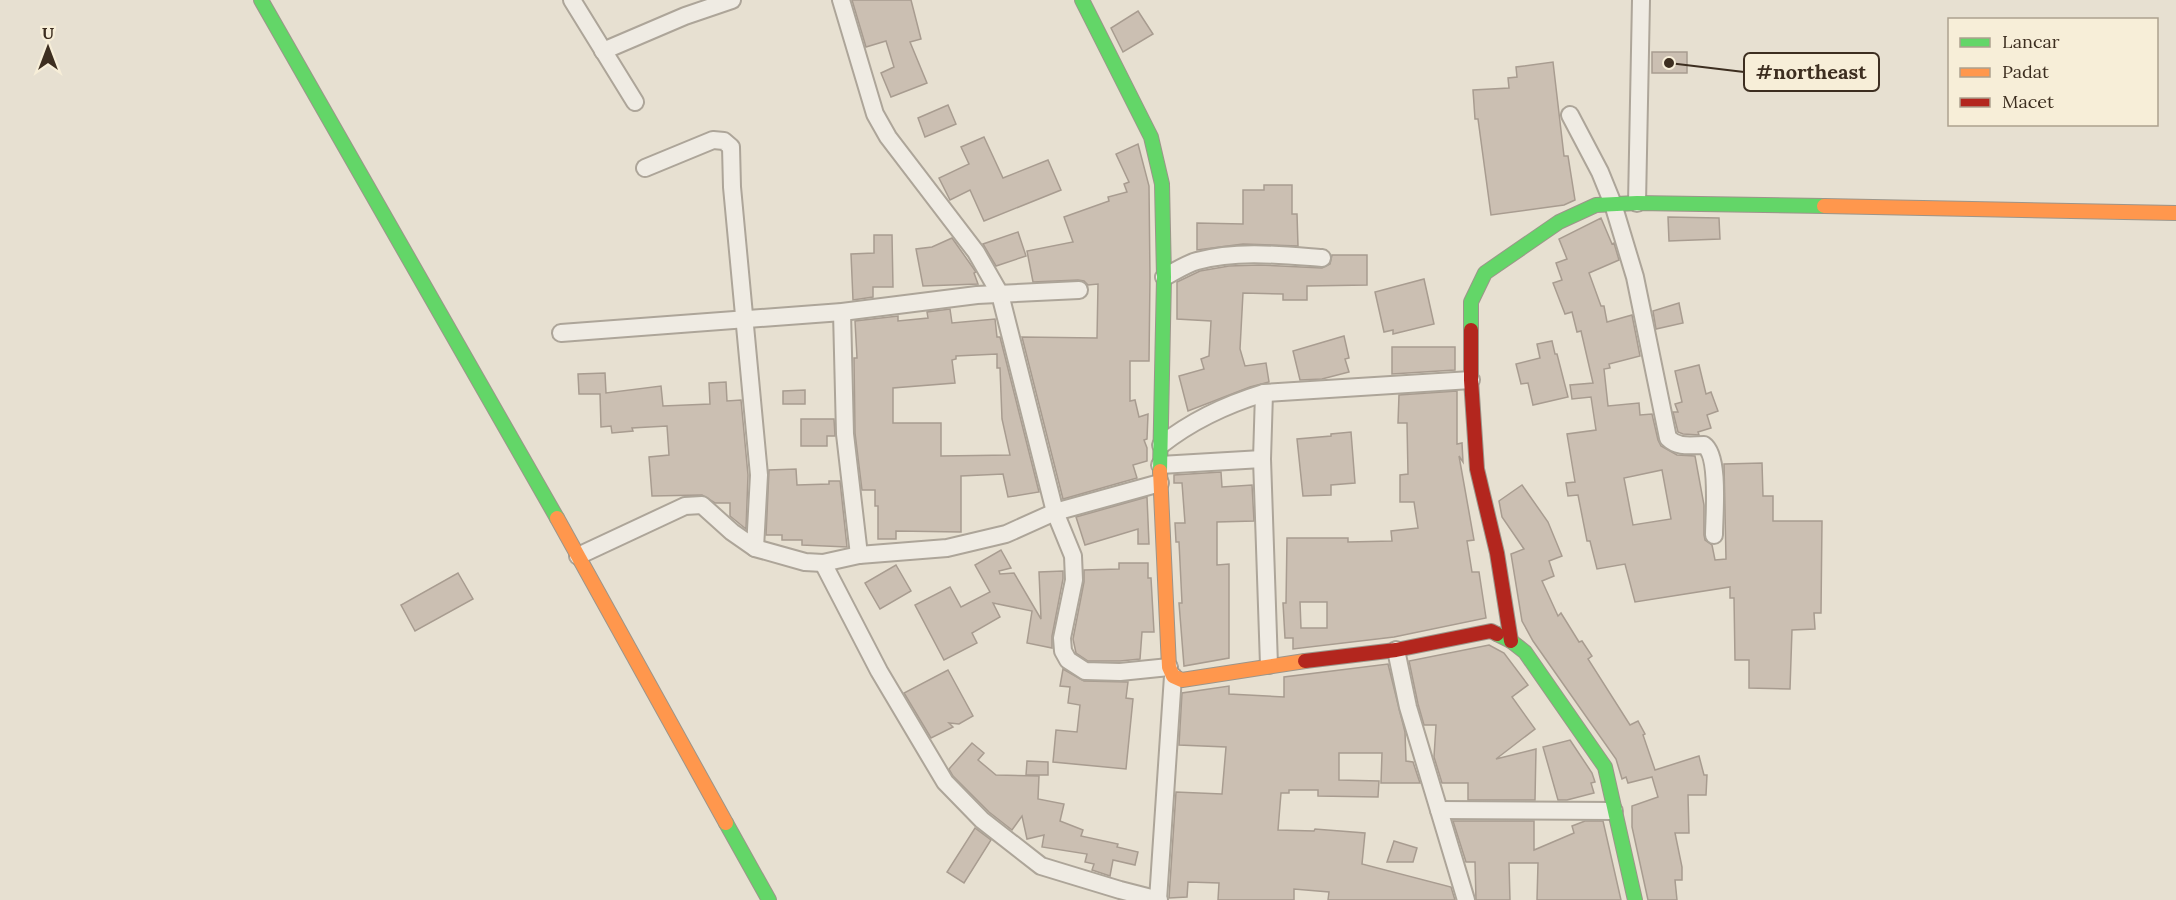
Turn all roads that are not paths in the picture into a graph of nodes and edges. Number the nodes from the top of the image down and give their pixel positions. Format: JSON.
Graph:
{"nodes":[{"id":1,"x":261,"y":0,"type":"edge"},
{"id":2,"x":572,"y":0,"type":"edge"},
{"id":3,"x":732,"y":0,"type":"edge"},
{"id":4,"x":841,"y":0,"type":"edge"},
{"id":5,"x":1082,"y":0,"type":"edge"},
{"id":6,"x":1641,"y":0,"type":"edge"},
{"id":7,"x":603,"y":51,"type":"junction"},
{"id":8,"x":634,"y":102,"type":"dead end"},
{"id":9,"x":1570,"y":115,"type":"dead end"},
{"id":10,"x":645,"y":168,"type":"dead end"},
{"id":11,"x":1637,"y":203,"type":"junction"},
{"id":12,"x":1613,"y":204,"type":"junction"},
{"id":13,"x":2176,"y":213,"type":"edge"},
{"id":14,"x":1322,"y":258,"type":"dead end"},
{"id":15,"x":1164,"y":278,"type":"junction"},
{"id":16,"x":1079,"y":290,"type":"dead end"},
{"id":17,"x":1000,"y":294,"type":"junction"},
{"id":18,"x":842,"y":312,"type":"junction"},
{"id":19,"x":746,"y":320,"type":"junction"},
{"id":20,"x":561,"y":333,"type":"dead end"},
{"id":21,"x":1471,"y":380,"type":"junction"},
{"id":22,"x":1264,"y":393,"type":"junction"},
{"id":23,"x":1161,"y":445,"type":"junction"},
{"id":24,"x":1262,"y":459,"type":"junction"},
{"id":25,"x":1161,"y":465,"type":"junction"},
{"id":26,"x":1161,"y":483,"type":"junction"},
{"id":27,"x":1055,"y":512,"type":"junction"},
{"id":28,"x":1714,"y":535,"type":"dead end"},
{"id":29,"x":755,"y":548,"type":"junction"},
{"id":30,"x":859,"y":555,"type":"junction"},
{"id":31,"x":578,"y":556,"type":"junction"},
{"id":32,"x":823,"y":563,"type":"junction"},
{"id":33,"x":1511,"y":640,"type":"junction"},
{"id":34,"x":1396,"y":650,"type":"junction"},
{"id":35,"x":1269,"y":665,"type":"junction"},
{"id":36,"x":1171,"y":672,"type":"junction"},
{"id":37,"x":1439,"y":810,"type":"junction"},
{"id":38,"x":1614,"y":811,"type":"junction"},
{"id":39,"x":769,"y":900,"type":"edge"},
{"id":40,"x":1159,"y":900,"type":"edge"},
{"id":41,"x":1466,"y":900,"type":"edge"},
{"id":42,"x":1635,"y":900,"type":"edge"}],
"edges":[{"from":1,"to":31,"type":"street"},
{"from":2,"to":7,"type":"street"},
{"from":3,"to":7,"type":"street"},
{"from":4,"to":17,"type":"street"},
{"from":5,"to":15,"type":"street"},
{"from":6,"to":11,"type":"street"},
{"from":7,"to":8,"type":"street"},
{"from":9,"to":12,"type":"street"},
{"from":10,"to":19,"type":"street"},
{"from":11,"to":12,"type":"street"},
{"from":11,"to":13,"type":"street"},
{"from":12,"to":21,"type":"street"},
{"from":12,"to":28,"type":"street"},
{"from":14,"to":15,"type":"street"},
{"from":15,"to":23,"type":"street"},
{"from":16,"to":17,"type":"street"},
{"from":17,"to":18,"type":"street"},
{"from":17,"to":27,"type":"street"},
{"from":18,"to":19,"type":"street"},
{"from":18,"to":30,"type":"street"},
{"from":19,"to":20,"type":"street"},
{"from":19,"to":29,"type":"street"},
{"from":21,"to":22,"type":"street"},
{"from":21,"to":33,"type":"street"},
{"from":22,"to":23,"type":"street"},
{"from":22,"to":24,"type":"street"},
{"from":23,"to":25,"type":"street"},
{"from":24,"to":25,"type":"street"},
{"from":24,"to":35,"type":"street"},
{"from":25,"to":26,"type":"street"},
{"from":26,"to":27,"type":"street"},
{"from":26,"to":36,"type":"street"},
{"from":27,"to":30,"type":"street"},
{"from":27,"to":36,"type":"street"},
{"from":29,"to":31,"type":"street"},
{"from":29,"to":32,"type":"street"},
{"from":30,"to":32,"type":"street"},
{"from":31,"to":39,"type":"street"},
{"from":32,"to":40,"type":"street"},
{"from":33,"to":34,"type":"street"},
{"from":33,"to":38,"type":"street"},
{"from":34,"to":35,"type":"street"},
{"from":34,"to":37,"type":"street"},
{"from":35,"to":36,"type":"street"},
{"from":36,"to":40,"type":"street"},
{"from":37,"to":38,"type":"street"},
{"from":37,"to":41,"type":"street"},
{"from":38,"to":42,"type":"street"}]}
